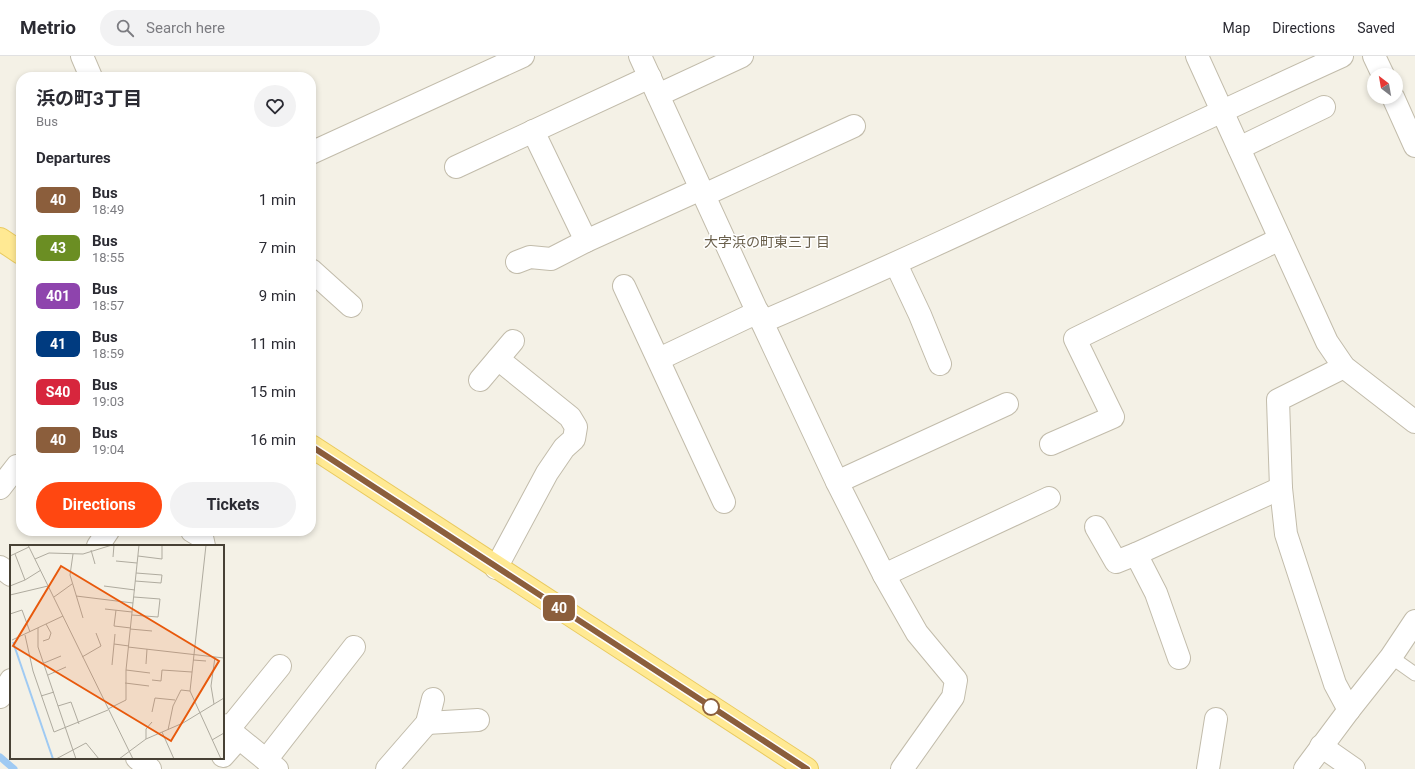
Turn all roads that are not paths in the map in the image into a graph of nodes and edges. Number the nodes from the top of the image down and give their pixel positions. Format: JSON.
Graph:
{"nodes":[{"id":1,"x":82,"y":56,"type":"edge"},
{"id":2,"x":523,"y":56,"type":"edge"},
{"id":3,"x":640,"y":56,"type":"edge"},
{"id":4,"x":742,"y":56,"type":"edge"},
{"id":5,"x":1196,"y":56,"type":"edge"},
{"id":6,"x":1342,"y":56,"type":"edge"},
{"id":7,"x":1374,"y":56,"type":"edge"},
{"id":8,"x":1380,"y":68,"type":"edge"},
{"id":9,"x":89,"y":72,"type":"edge"},
{"id":10,"x":654,"y":86,"type":"junction"},
{"id":11,"x":1396,"y":104,"type":"edge"},
{"id":12,"x":1324,"y":107,"type":"dead end"},
{"id":13,"x":1222,"y":111,"type":"junction"},
{"id":14,"x":854,"y":126,"type":"dead end"},
{"id":15,"x":533,"y":131,"type":"junction"},
{"id":16,"x":1415,"y":146,"type":"edge"},
{"id":17,"x":1239,"y":148,"type":"junction"},
{"id":18,"x":316,"y":151,"type":"edge"},
{"id":19,"x":456,"y":167,"type":"dead end"},
{"id":20,"x":703,"y":192,"type":"junction"},
{"id":21,"x":0,"y":239,"type":"edge"},
{"id":22,"x":1280,"y":239,"type":"junction"},
{"id":23,"x":586,"y":242,"type":"junction"},
{"id":24,"x":16,"y":250,"type":"edge"},
{"id":25,"x":516,"y":262,"type":"dead end"},
{"id":26,"x":896,"y":264,"type":"junction"},
{"id":27,"x":316,"y":274,"type":"edge"},
{"id":28,"x":624,"y":286,"type":"dead end"},
{"id":29,"x":351,"y":306,"type":"dead end"},
{"id":30,"x":760,"y":317,"type":"junction"},
{"id":31,"x":513,"y":341,"type":"dead end"},
{"id":32,"x":498,"y":359,"type":"junction"},
{"id":33,"x":658,"y":359,"type":"junction"},
{"id":34,"x":940,"y":364,"type":"dead end"},
{"id":35,"x":1344,"y":367,"type":"junction"},
{"id":36,"x":480,"y":380,"type":"dead end"},
{"id":37,"x":1007,"y":404,"type":"dead end"},
{"id":38,"x":1415,"y":422,"type":"edge"},
{"id":39,"x":1051,"y":444,"type":"dead end"},
{"id":40,"x":316,"y":449,"type":"edge"},
{"id":41,"x":16,"y":467,"type":"edge"},
{"id":42,"x":837,"y":482,"type":"junction"},
{"id":43,"x":0,"y":488,"type":"edge"},
{"id":44,"x":1281,"y":488,"type":"junction"},
{"id":45,"x":1049,"y":498,"type":"dead end"},
{"id":46,"x":724,"y":502,"type":"dead end"},
{"id":47,"x":1096,"y":527,"type":"dead end"},
{"id":48,"x":105,"y":536,"type":"edge"},
{"id":49,"x":200,"y":536,"type":"edge"},
{"id":50,"x":99,"y":545,"type":"edge"},
{"id":51,"x":204,"y":545,"type":"edge"},
{"id":52,"x":1136,"y":554,"type":"junction"},
{"id":53,"x":0,"y":567,"type":"edge"},
{"id":54,"x":496,"y":568,"type":"junction"},
{"id":55,"x":10,"y":574,"type":"edge"},
{"id":56,"x":884,"y":576,"type":"junction"},
{"id":57,"x":1415,"y":621,"type":"edge"},
{"id":58,"x":354,"y":648,"type":"dead end"},
{"id":59,"x":1391,"y":657,"type":"junction"},
{"id":60,"x":1179,"y":658,"type":"dead end"},
{"id":61,"x":280,"y":666,"type":"dead end"},
{"id":62,"x":1415,"y":674,"type":"edge"},
{"id":63,"x":10,"y":681,"type":"edge"},
{"id":64,"x":0,"y":696,"type":"edge"},
{"id":65,"x":433,"y":699,"type":"dead end"},
{"id":66,"x":1349,"y":710,"type":"junction"},
{"id":67,"x":1216,"y":719,"type":"dead end"},
{"id":68,"x":478,"y":720,"type":"dead end"},
{"id":69,"x":427,"y":723,"type":"junction"},
{"id":70,"x":230,"y":731,"type":"edge"},
{"id":71,"x":1321,"y":746,"type":"junction"},
{"id":72,"x":224,"y":750,"type":"edge"},
{"id":73,"x":138,"y":759,"type":"edge"},
{"id":74,"x":220,"y":759,"type":"edge"},
{"id":75,"x":272,"y":764,"type":"edge"},
{"id":76,"x":150,"y":769,"type":"edge"},
{"id":77,"x":212,"y":769,"type":"edge"},
{"id":78,"x":387,"y":769,"type":"edge"},
{"id":79,"x":807,"y":769,"type":"edge"},
{"id":80,"x":902,"y":769,"type":"edge"},
{"id":81,"x":1208,"y":769,"type":"edge"},
{"id":82,"x":1305,"y":769,"type":"edge"},
{"id":83,"x":1354,"y":769,"type":"edge"}],
"edges":[{"from":1,"to":9,"type":"street"},
{"from":2,"to":18,"type":"street"},
{"from":3,"to":10,"type":"street"},
{"from":4,"to":10,"type":"street"},
{"from":5,"to":13,"type":"street"},
{"from":6,"to":13,"type":"street"},
{"from":7,"to":8,"type":"street"},
{"from":10,"to":15,"type":"street"},
{"from":10,"to":20,"type":"street"},
{"from":11,"to":16,"type":"street"},
{"from":12,"to":17,"type":"street"},
{"from":13,"to":17,"type":"street"},
{"from":13,"to":26,"type":"street"},
{"from":14,"to":20,"type":"street"},
{"from":15,"to":19,"type":"street"},
{"from":15,"to":23,"type":"street"},
{"from":17,"to":22,"type":"street"},
{"from":20,"to":23,"type":"street"},
{"from":20,"to":30,"type":"street"},
{"from":21,"to":24,"type":"main road"},
{"from":22,"to":35,"type":"street"},
{"from":22,"to":39,"type":"street"},
{"from":23,"to":25,"type":"street"},
{"from":26,"to":30,"type":"street"},
{"from":26,"to":34,"type":"street"},
{"from":27,"to":29,"type":"street"},
{"from":28,"to":33,"type":"street"},
{"from":30,"to":33,"type":"street"},
{"from":30,"to":42,"type":"street"},
{"from":31,"to":32,"type":"street"},
{"from":32,"to":36,"type":"street"},
{"from":32,"to":54,"type":"street"},
{"from":33,"to":46,"type":"street"},
{"from":35,"to":38,"type":"street"},
{"from":35,"to":44,"type":"street"},
{"from":37,"to":42,"type":"street"},
{"from":40,"to":54,"type":"main road"},
{"from":41,"to":43,"type":"street"},
{"from":42,"to":56,"type":"street"},
{"from":44,"to":52,"type":"street"},
{"from":44,"to":66,"type":"street"},
{"from":45,"to":56,"type":"street"},
{"from":47,"to":52,"type":"street"},
{"from":48,"to":50,"type":"street"},
{"from":49,"to":51,"type":"street"},
{"from":52,"to":60,"type":"street"},
{"from":53,"to":55,"type":"street"},
{"from":54,"to":79,"type":"main road"},
{"from":56,"to":80,"type":"street"},
{"from":57,"to":59,"type":"street"},
{"from":58,"to":75,"type":"street"},
{"from":59,"to":62,"type":"lane"},
{"from":59,"to":66,"type":"street"},
{"from":61,"to":70,"type":"street"},
{"from":63,"to":64,"type":"street"},
{"from":65,"to":69,"type":"street"},
{"from":66,"to":71,"type":"street"},
{"from":67,"to":81,"type":"street"},
{"from":68,"to":69,"type":"street"},
{"from":69,"to":78,"type":"street"},
{"from":70,"to":72,"type":"street"},
{"from":70,"to":75,"type":"street"},
{"from":71,"to":82,"type":"street"},
{"from":71,"to":83,"type":"street"},
{"from":73,"to":76,"type":"street"},
{"from":74,"to":77,"type":"street"}]}
